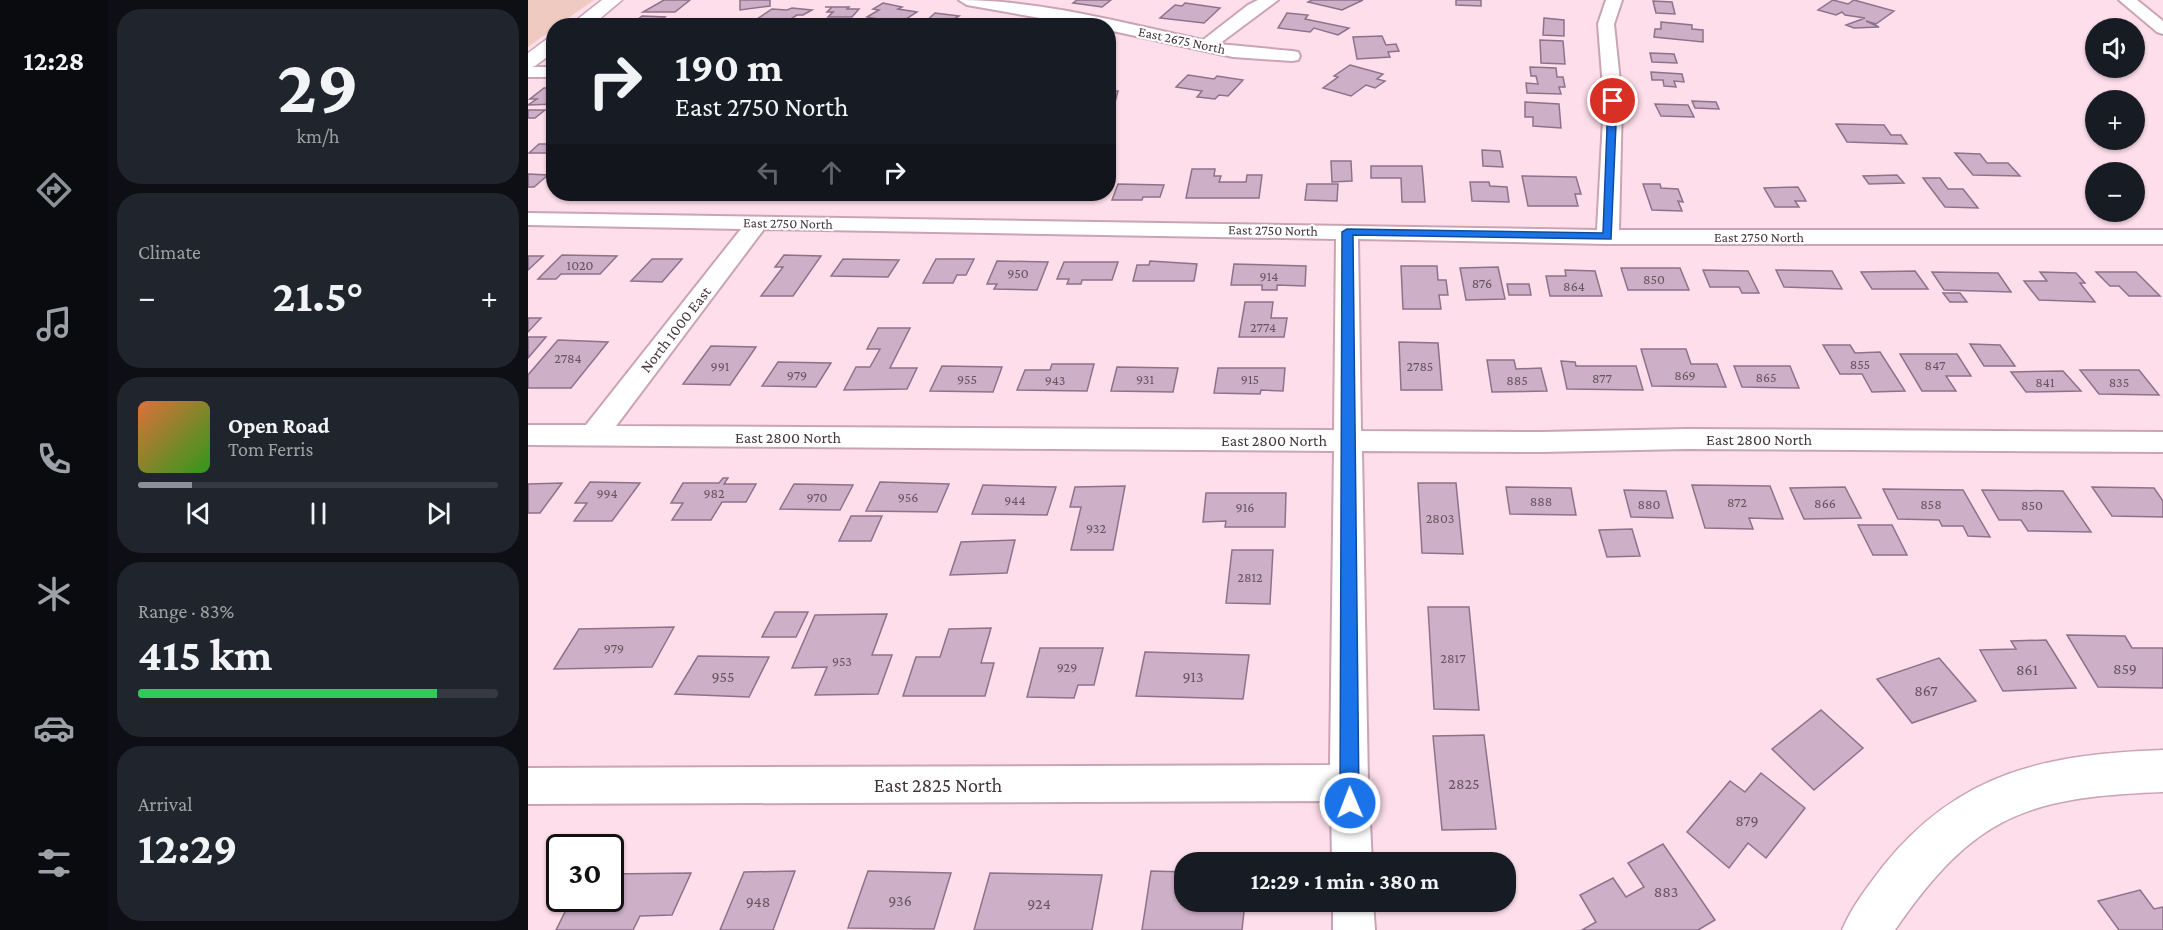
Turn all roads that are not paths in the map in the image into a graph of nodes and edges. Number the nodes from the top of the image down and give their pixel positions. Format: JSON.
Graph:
{"nodes":[{"id":1,"x":613,"y":0,"type":"edge"},
{"id":2,"x":967,"y":0,"type":"edge"},
{"id":3,"x":1269,"y":0,"type":"edge"},
{"id":4,"x":1614,"y":0,"type":"edge"},
{"id":5,"x":2127,"y":0,"type":"edge"},
{"id":6,"x":1025,"y":4,"type":"edge"},
{"id":7,"x":589,"y":18,"type":"edge"},
{"id":8,"x":1004,"y":18,"type":"edge"},
{"id":9,"x":1087,"y":18,"type":"edge"},
{"id":10,"x":1116,"y":24,"type":"edge"},
{"id":11,"x":2163,"y":28,"type":"edge"},
{"id":12,"x":1207,"y":45,"type":"junction"},
{"id":13,"x":546,"y":49,"type":"edge"},
{"id":14,"x":1292,"y":56,"type":"dead end"},
{"id":15,"x":528,"y":62,"type":"edge"},
{"id":16,"x":528,"y":72,"type":"edge"},
{"id":17,"x":546,"y":72,"type":"edge"},
{"id":18,"x":528,"y":219,"type":"edge"},
{"id":19,"x":758,"y":222,"type":"junction"},
{"id":20,"x":1347,"y":232,"type":"junction"},
{"id":21,"x":1608,"y":237,"type":"junction"},
{"id":22,"x":2163,"y":237,"type":"edge"},
{"id":23,"x":528,"y":435,"type":"edge"},
{"id":24,"x":593,"y":436,"type":"junction"},
{"id":25,"x":1348,"y":440,"type":"junction"},
{"id":26,"x":2163,"y":442,"type":"edge"},
{"id":27,"x":2163,"y":771,"type":"edge"},
{"id":28,"x":1349,"y":783,"type":"junction"},
{"id":29,"x":528,"y":786,"type":"edge"},
{"id":30,"x":1352,"y":852,"type":"edge"},
{"id":31,"x":1353,"y":912,"type":"edge"},
{"id":32,"x":1354,"y":930,"type":"edge"},
{"id":33,"x":1866,"y":930,"type":"edge"}],
"edges":[{"from":1,"to":7,"type":"street"},
{"from":2,"to":6,"type":"street","name":"East 2675 North"},
{"from":3,"to":12,"type":"street"},
{"from":4,"to":21,"type":"street"},
{"from":5,"to":11,"type":"street"},
{"from":6,"to":8,"type":"street"},
{"from":6,"to":9,"type":"street","name":"East 2675 North"},
{"from":10,"to":12,"type":"street","name":"East 2675 North"},
{"from":12,"to":14,"type":"street","name":"East 2675 North"},
{"from":13,"to":15,"type":"street"},
{"from":16,"to":17,"type":"street"},
{"from":18,"to":19,"type":"street","name":"East 2750 North"},
{"from":19,"to":20,"type":"street","name":"East 2750 North"},
{"from":19,"to":24,"type":"street","name":"North 1000 East"},
{"from":20,"to":21,"type":"street","name":"East 2750 North"},
{"from":20,"to":25,"type":"street"},
{"from":21,"to":22,"type":"street","name":"East 2750 North"},
{"from":23,"to":24,"type":"street","name":"East 2800 North"},
{"from":24,"to":25,"type":"street","name":"East 2800 North"},
{"from":25,"to":26,"type":"street","name":"East 2800 North"},
{"from":25,"to":28,"type":"street"},
{"from":27,"to":33,"type":"street"},
{"from":28,"to":29,"type":"street","name":"East 2825 North"},
{"from":28,"to":30,"type":"street"},
{"from":31,"to":32,"type":"street"}]}
